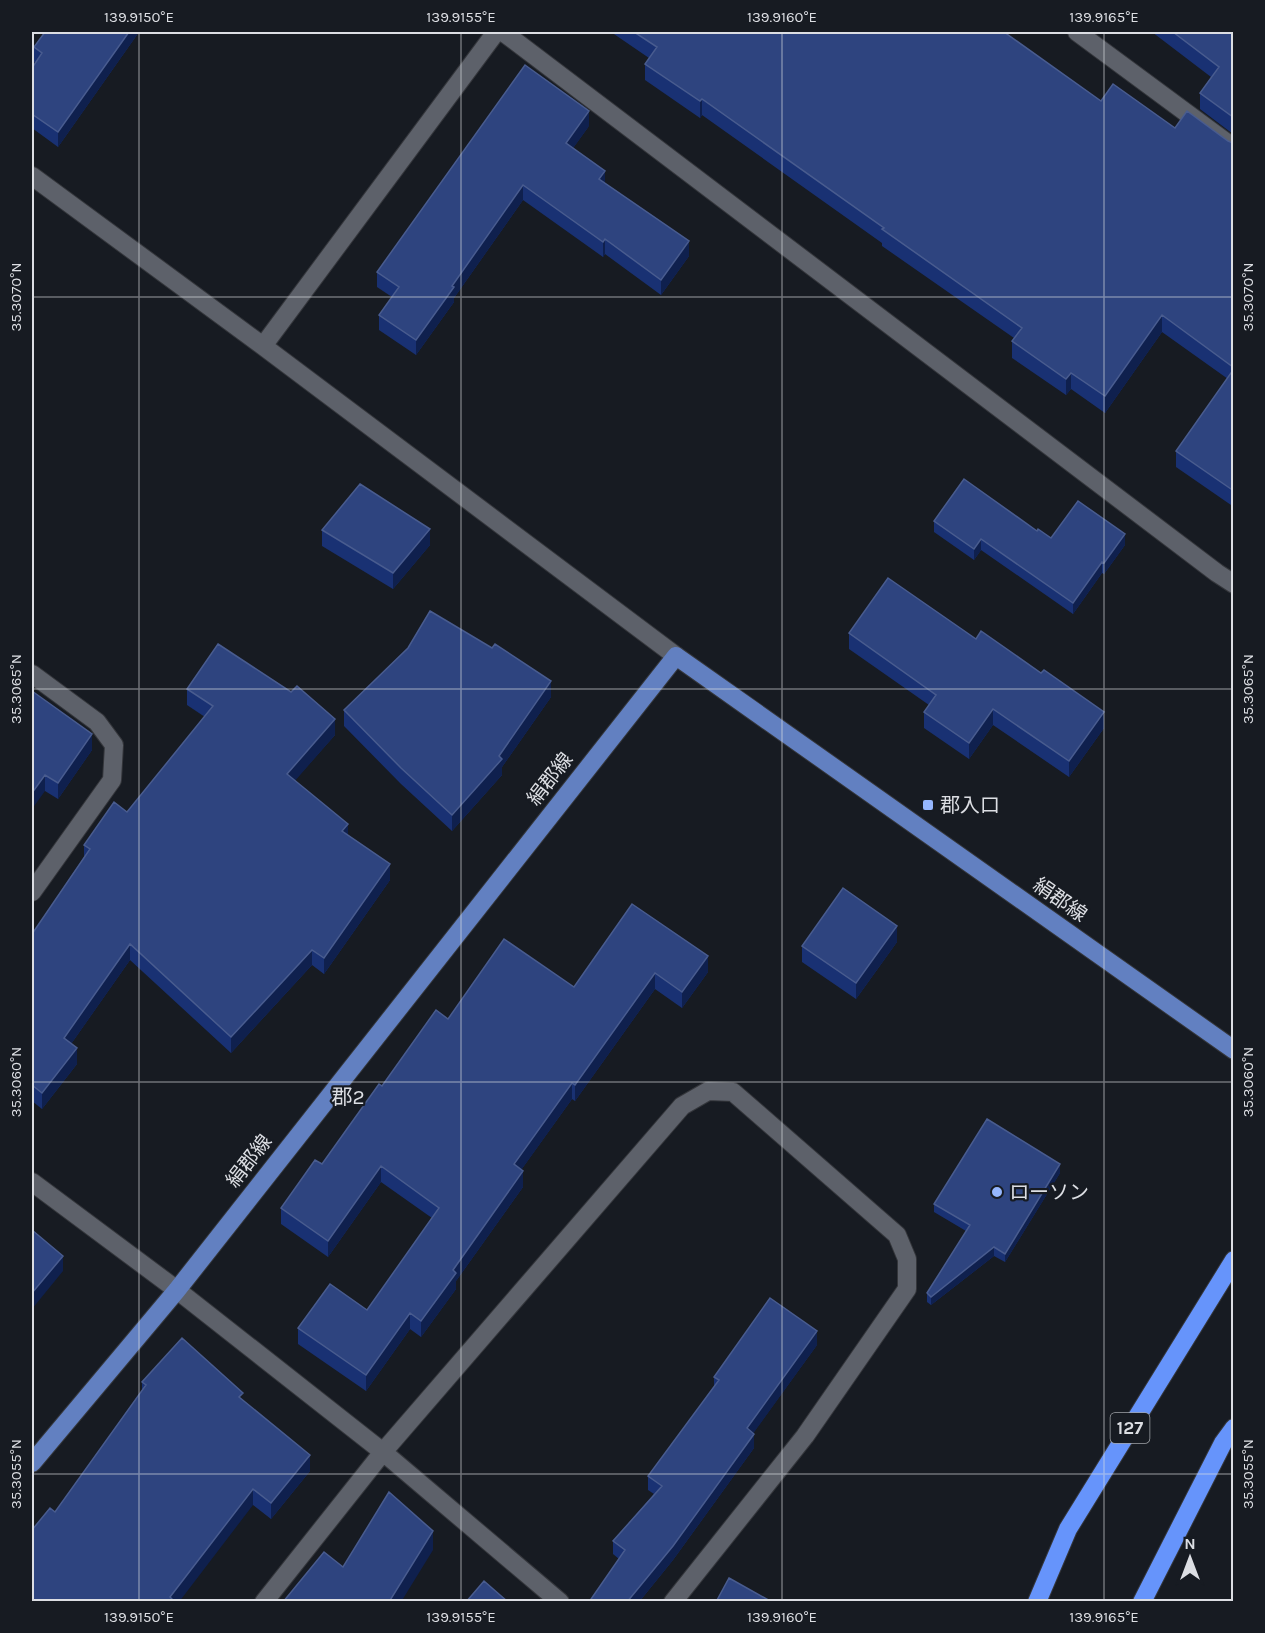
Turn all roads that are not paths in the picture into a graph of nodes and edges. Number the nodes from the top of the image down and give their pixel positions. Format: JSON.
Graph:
{"nodes":[{"id":1,"x":496,"y":32,"type":"edge"},
{"id":2,"x":503,"y":32,"type":"edge"},
{"id":3,"x":1077,"y":32,"type":"edge"},
{"id":4,"x":1233,"y":148,"type":"edge"},
{"id":5,"x":32,"y":176,"type":"edge"},
{"id":6,"x":263,"y":346,"type":"junction"},
{"id":7,"x":1233,"y":584,"type":"edge"},
{"id":8,"x":676,"y":656,"type":"junction"},
{"id":9,"x":32,"y":674,"type":"edge"},
{"id":10,"x":32,"y":892,"type":"edge"},
{"id":11,"x":1233,"y":1050,"type":"edge"},
{"id":12,"x":32,"y":1182,"type":"edge"},
{"id":13,"x":1233,"y":1260,"type":"edge"},
{"id":14,"x":177,"y":1290,"type":"junction"},
{"id":15,"x":1233,"y":1428,"type":"edge"},
{"id":16,"x":383,"y":1452,"type":"junction"},
{"id":17,"x":32,"y":1463,"type":"edge"},
{"id":18,"x":264,"y":1602,"type":"edge"},
{"id":19,"x":560,"y":1602,"type":"edge"},
{"id":20,"x":674,"y":1602,"type":"edge"},
{"id":21,"x":1036,"y":1602,"type":"edge"},
{"id":22,"x":1142,"y":1602,"type":"edge"}],
"edges":[{"from":1,"to":6,"type":"street"},
{"from":2,"to":7,"type":"street"},
{"from":3,"to":4,"type":"street"},
{"from":5,"to":6,"type":"street"},
{"from":6,"to":8,"type":"street"},
{"from":8,"to":11,"type":"main road","name":"絹郡線"},
{"from":8,"to":14,"type":"main road","name":"絹郡線"},
{"from":9,"to":10,"type":"street"},
{"from":12,"to":14,"type":"street"},
{"from":13,"to":21,"type":"highway","number":"127"},
{"from":14,"to":16,"type":"street"},
{"from":14,"to":17,"type":"main road","name":"絹郡線"},
{"from":15,"to":22,"type":"highway"},
{"from":16,"to":18,"type":"street"},
{"from":16,"to":19,"type":"street"},
{"from":16,"to":20,"type":"street"}]}
